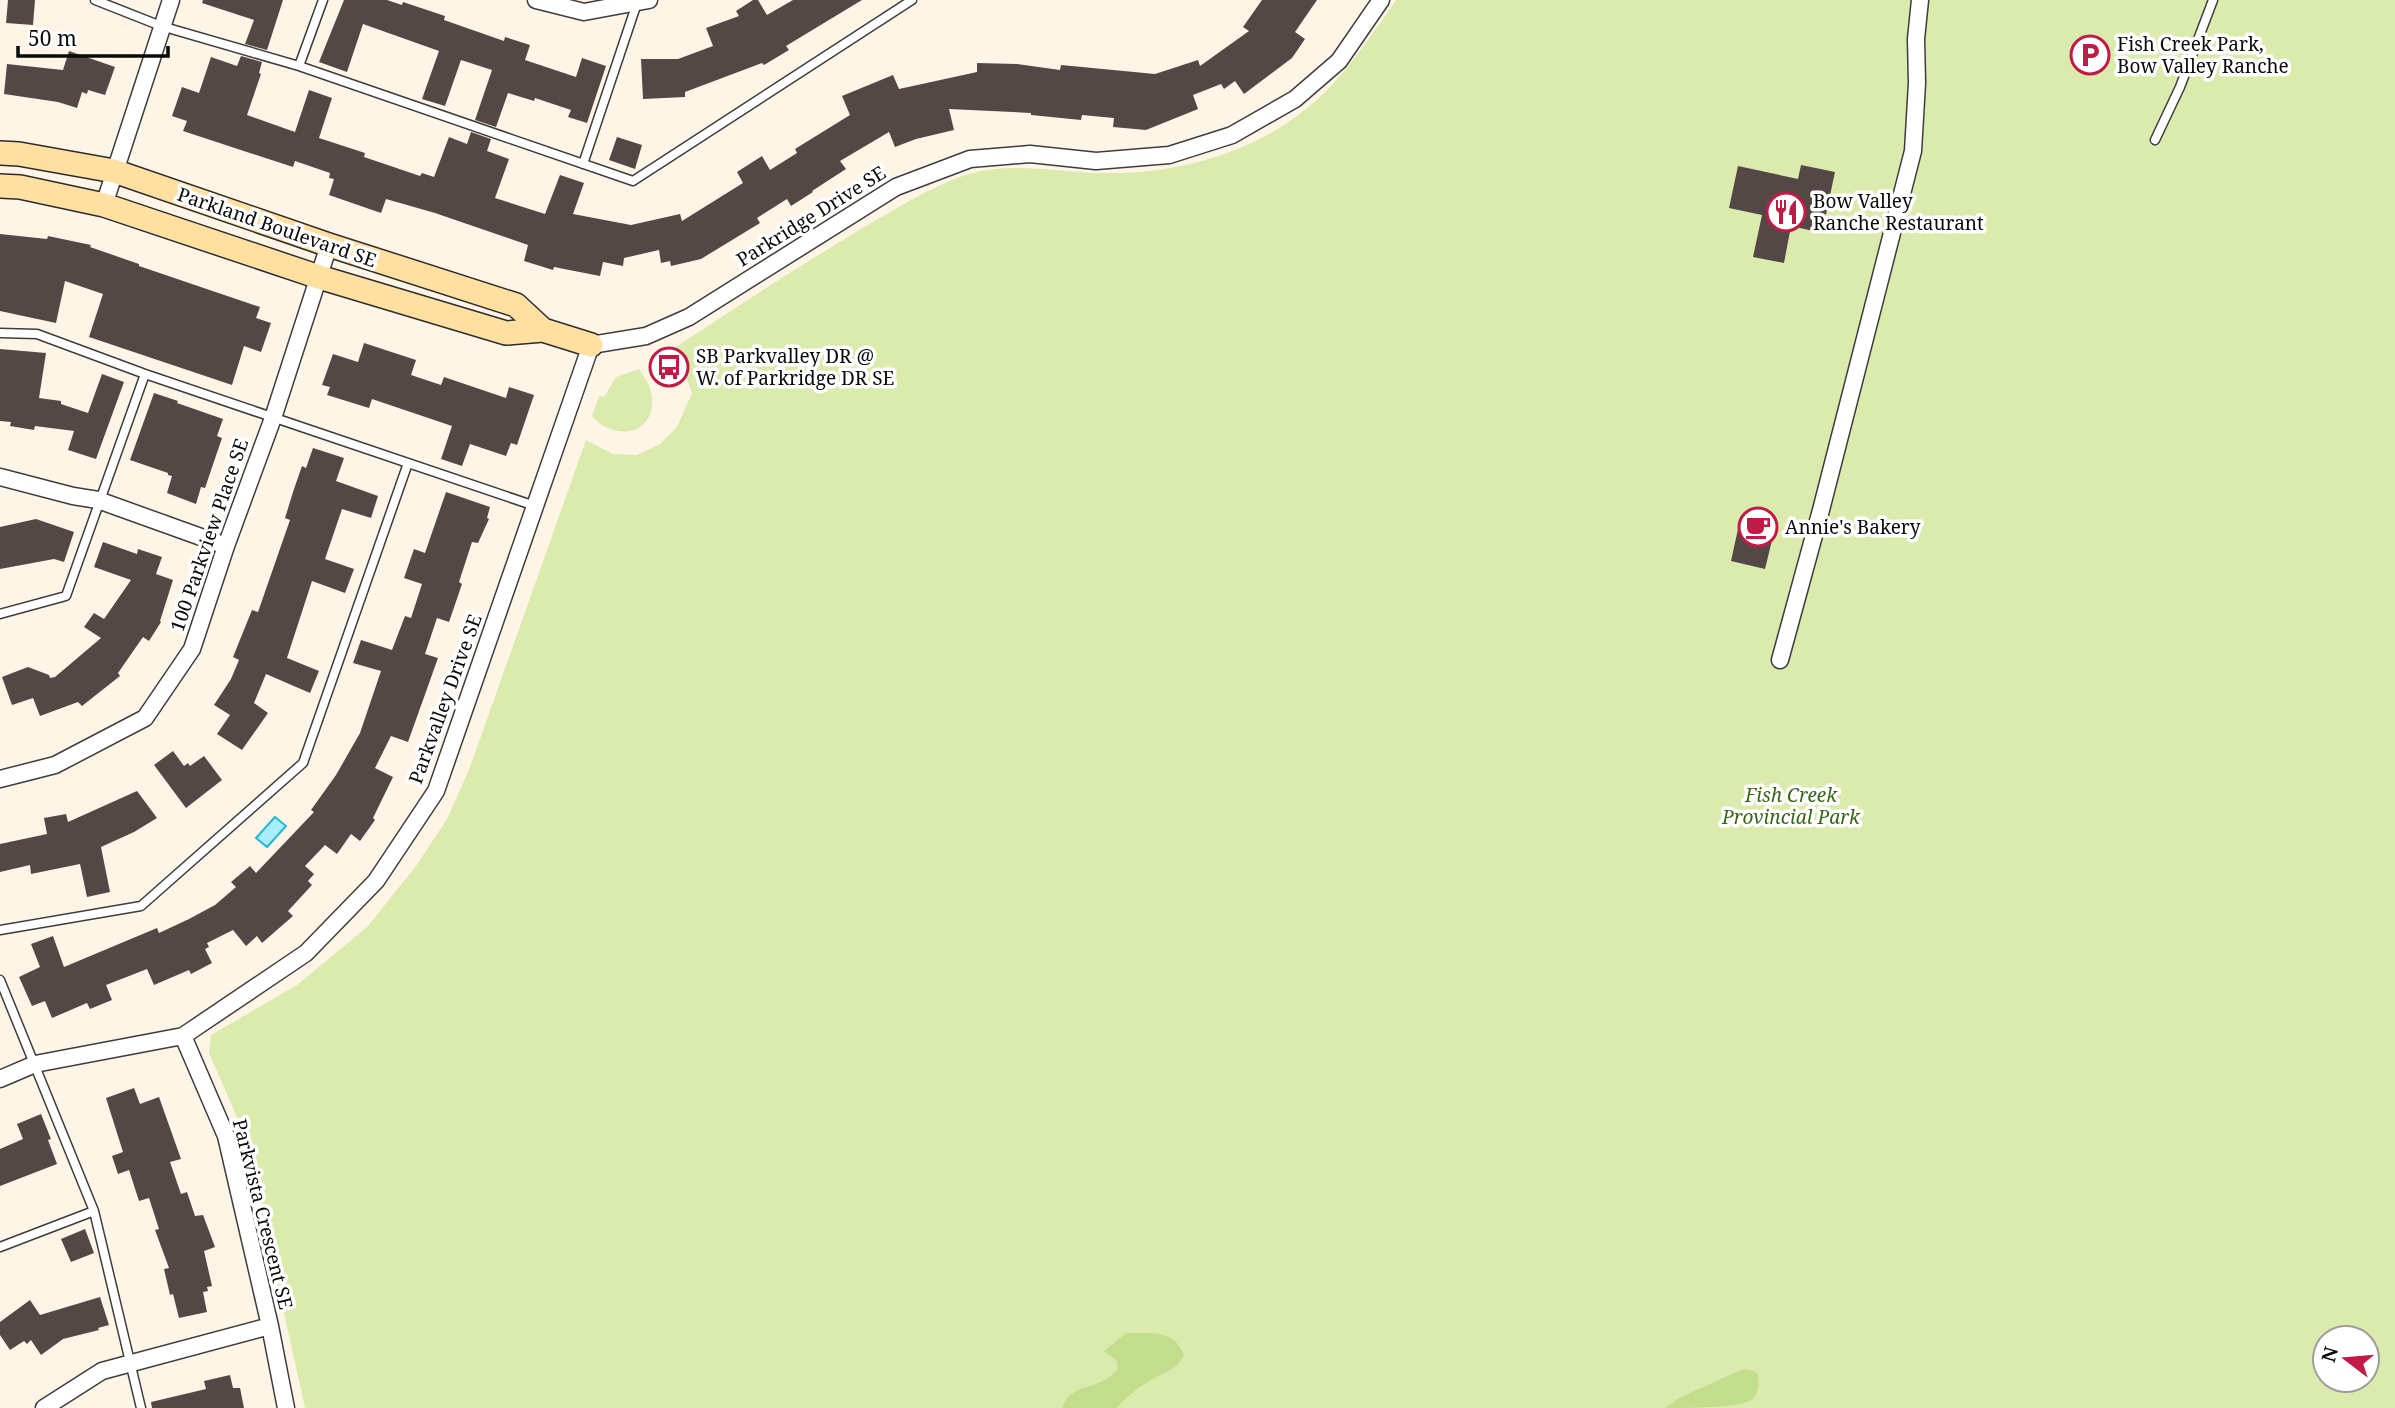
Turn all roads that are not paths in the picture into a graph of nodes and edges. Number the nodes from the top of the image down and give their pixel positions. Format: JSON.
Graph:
{"nodes":[{"id":1,"x":94,"y":0,"type":"edge"},
{"id":2,"x":171,"y":0,"type":"edge"},
{"id":3,"x":323,"y":0,"type":"edge"},
{"id":4,"x":536,"y":0,"type":"edge"},
{"id":5,"x":912,"y":0,"type":"edge"},
{"id":6,"x":1381,"y":0,"type":"edge"},
{"id":7,"x":1920,"y":0,"type":"edge"},
{"id":8,"x":2213,"y":0,"type":"edge"},
{"id":9,"x":642,"y":1,"type":"edge"},
{"id":10,"x":161,"y":26,"type":"junction"},
{"id":11,"x":299,"y":66,"type":"junction"},
{"id":12,"x":2155,"y":140,"type":"dead end"},
{"id":13,"x":0,"y":153,"type":"edge"},
{"id":14,"x":583,"y":164,"type":"junction"},
{"id":15,"x":114,"y":171,"type":"junction"},
{"id":16,"x":0,"y":186,"type":"edge"},
{"id":17,"x":104,"y":205,"type":"junction"},
{"id":18,"x":329,"y":245,"type":"junction"},
{"id":19,"x":319,"y":277,"type":"junction"},
{"id":20,"x":543,"y":330,"type":"junction"},
{"id":21,"x":0,"y":333,"type":"edge"},
{"id":22,"x":592,"y":345,"type":"junction"},
{"id":23,"x":145,"y":374,"type":"junction"},
{"id":24,"x":273,"y":418,"type":"junction"},
{"id":25,"x":408,"y":463,"type":"junction"},
{"id":26,"x":0,"y":477,"type":"edge"},
{"id":27,"x":98,"y":500,"type":"junction"},
{"id":28,"x":535,"y":506,"type":"junction"},
{"id":29,"x":226,"y":546,"type":"junction"},
{"id":30,"x":0,"y":614,"type":"edge"},
{"id":31,"x":1780,"y":660,"type":"dead end"},
{"id":32,"x":0,"y":779,"type":"edge"},
{"id":33,"x":0,"y":930,"type":"edge"},
{"id":34,"x":0,"y":980,"type":"edge"},
{"id":35,"x":183,"y":1036,"type":"junction"},
{"id":36,"x":35,"y":1064,"type":"junction"},
{"id":37,"x":0,"y":1079,"type":"edge"},
{"id":38,"x":94,"y":1211,"type":"junction"},
{"id":39,"x":0,"y":1247,"type":"edge"},
{"id":40,"x":270,"y":1326,"type":"junction"},
{"id":41,"x":131,"y":1363,"type":"junction"},
{"id":42,"x":44,"y":1408,"type":"edge"},
{"id":43,"x":141,"y":1408,"type":"edge"},
{"id":44,"x":286,"y":1408,"type":"edge"}],
"edges":[{"from":1,"to":10,"type":"lane"},
{"from":2,"to":10,"type":"street"},
{"from":3,"to":11,"type":"lane"},
{"from":4,"to":9,"type":"street"},
{"from":5,"to":14,"type":"lane"},
{"from":6,"to":22,"type":"street","name":"Parkridge Drive SE"},
{"from":7,"to":31,"type":"street"},
{"from":8,"to":12,"type":"lane"},
{"from":9,"to":14,"type":"lane"},
{"from":10,"to":11,"type":"lane"},
{"from":10,"to":15,"type":"street"},
{"from":11,"to":14,"type":"lane"},
{"from":13,"to":15,"type":"street","name":"Parkland Boulevard SE"},
{"from":15,"to":17,"type":"street"},
{"from":15,"to":18,"type":"street","name":"Parkland Boulevard SE"},
{"from":16,"to":17,"type":"street","name":"Parkland Boulevard SE"},
{"from":17,"to":19,"type":"street","name":"Parkland Boulevard SE"},
{"from":18,"to":19,"type":"street","name":"100 Parkview Place SE"},
{"from":18,"to":20,"type":"street","name":"Parkland Boulevard SE"},
{"from":19,"to":20,"type":"street","name":"Parkland Boulevard SE"},
{"from":19,"to":24,"type":"street","name":"100 Parkview Place SE"},
{"from":20,"to":22,"type":"street","name":"Parkland Boulevard SE"},
{"from":21,"to":23,"type":"lane"},
{"from":22,"to":28,"type":"street","name":"Parkvalley Drive SE"},
{"from":23,"to":24,"type":"lane"},
{"from":23,"to":27,"type":"lane"},
{"from":24,"to":25,"type":"lane"},
{"from":24,"to":29,"type":"street","name":"100 Parkview Place SE"},
{"from":25,"to":28,"type":"lane"},
{"from":25,"to":33,"type":"lane"},
{"from":26,"to":27,"type":"street"},
{"from":27,"to":29,"type":"street"},
{"from":27,"to":30,"type":"lane"},
{"from":28,"to":35,"type":"street","name":"Parkvalley Drive SE"},
{"from":29,"to":32,"type":"street","name":"100 Parkview Place SE"},
{"from":34,"to":36,"type":"lane"},
{"from":35,"to":36,"type":"street","name":"Parkvalley Drive SE"},
{"from":35,"to":40,"type":"street","name":"Parkvista Crescent SE"},
{"from":36,"to":37,"type":"street","name":"Parkvalley Drive SE"},
{"from":36,"to":38,"type":"lane"},
{"from":38,"to":39,"type":"lane"},
{"from":38,"to":41,"type":"lane"},
{"from":40,"to":41,"type":"street"},
{"from":40,"to":44,"type":"street","name":"Parkvista Crescent SE"},
{"from":41,"to":42,"type":"street"},
{"from":41,"to":43,"type":"lane"}]}
